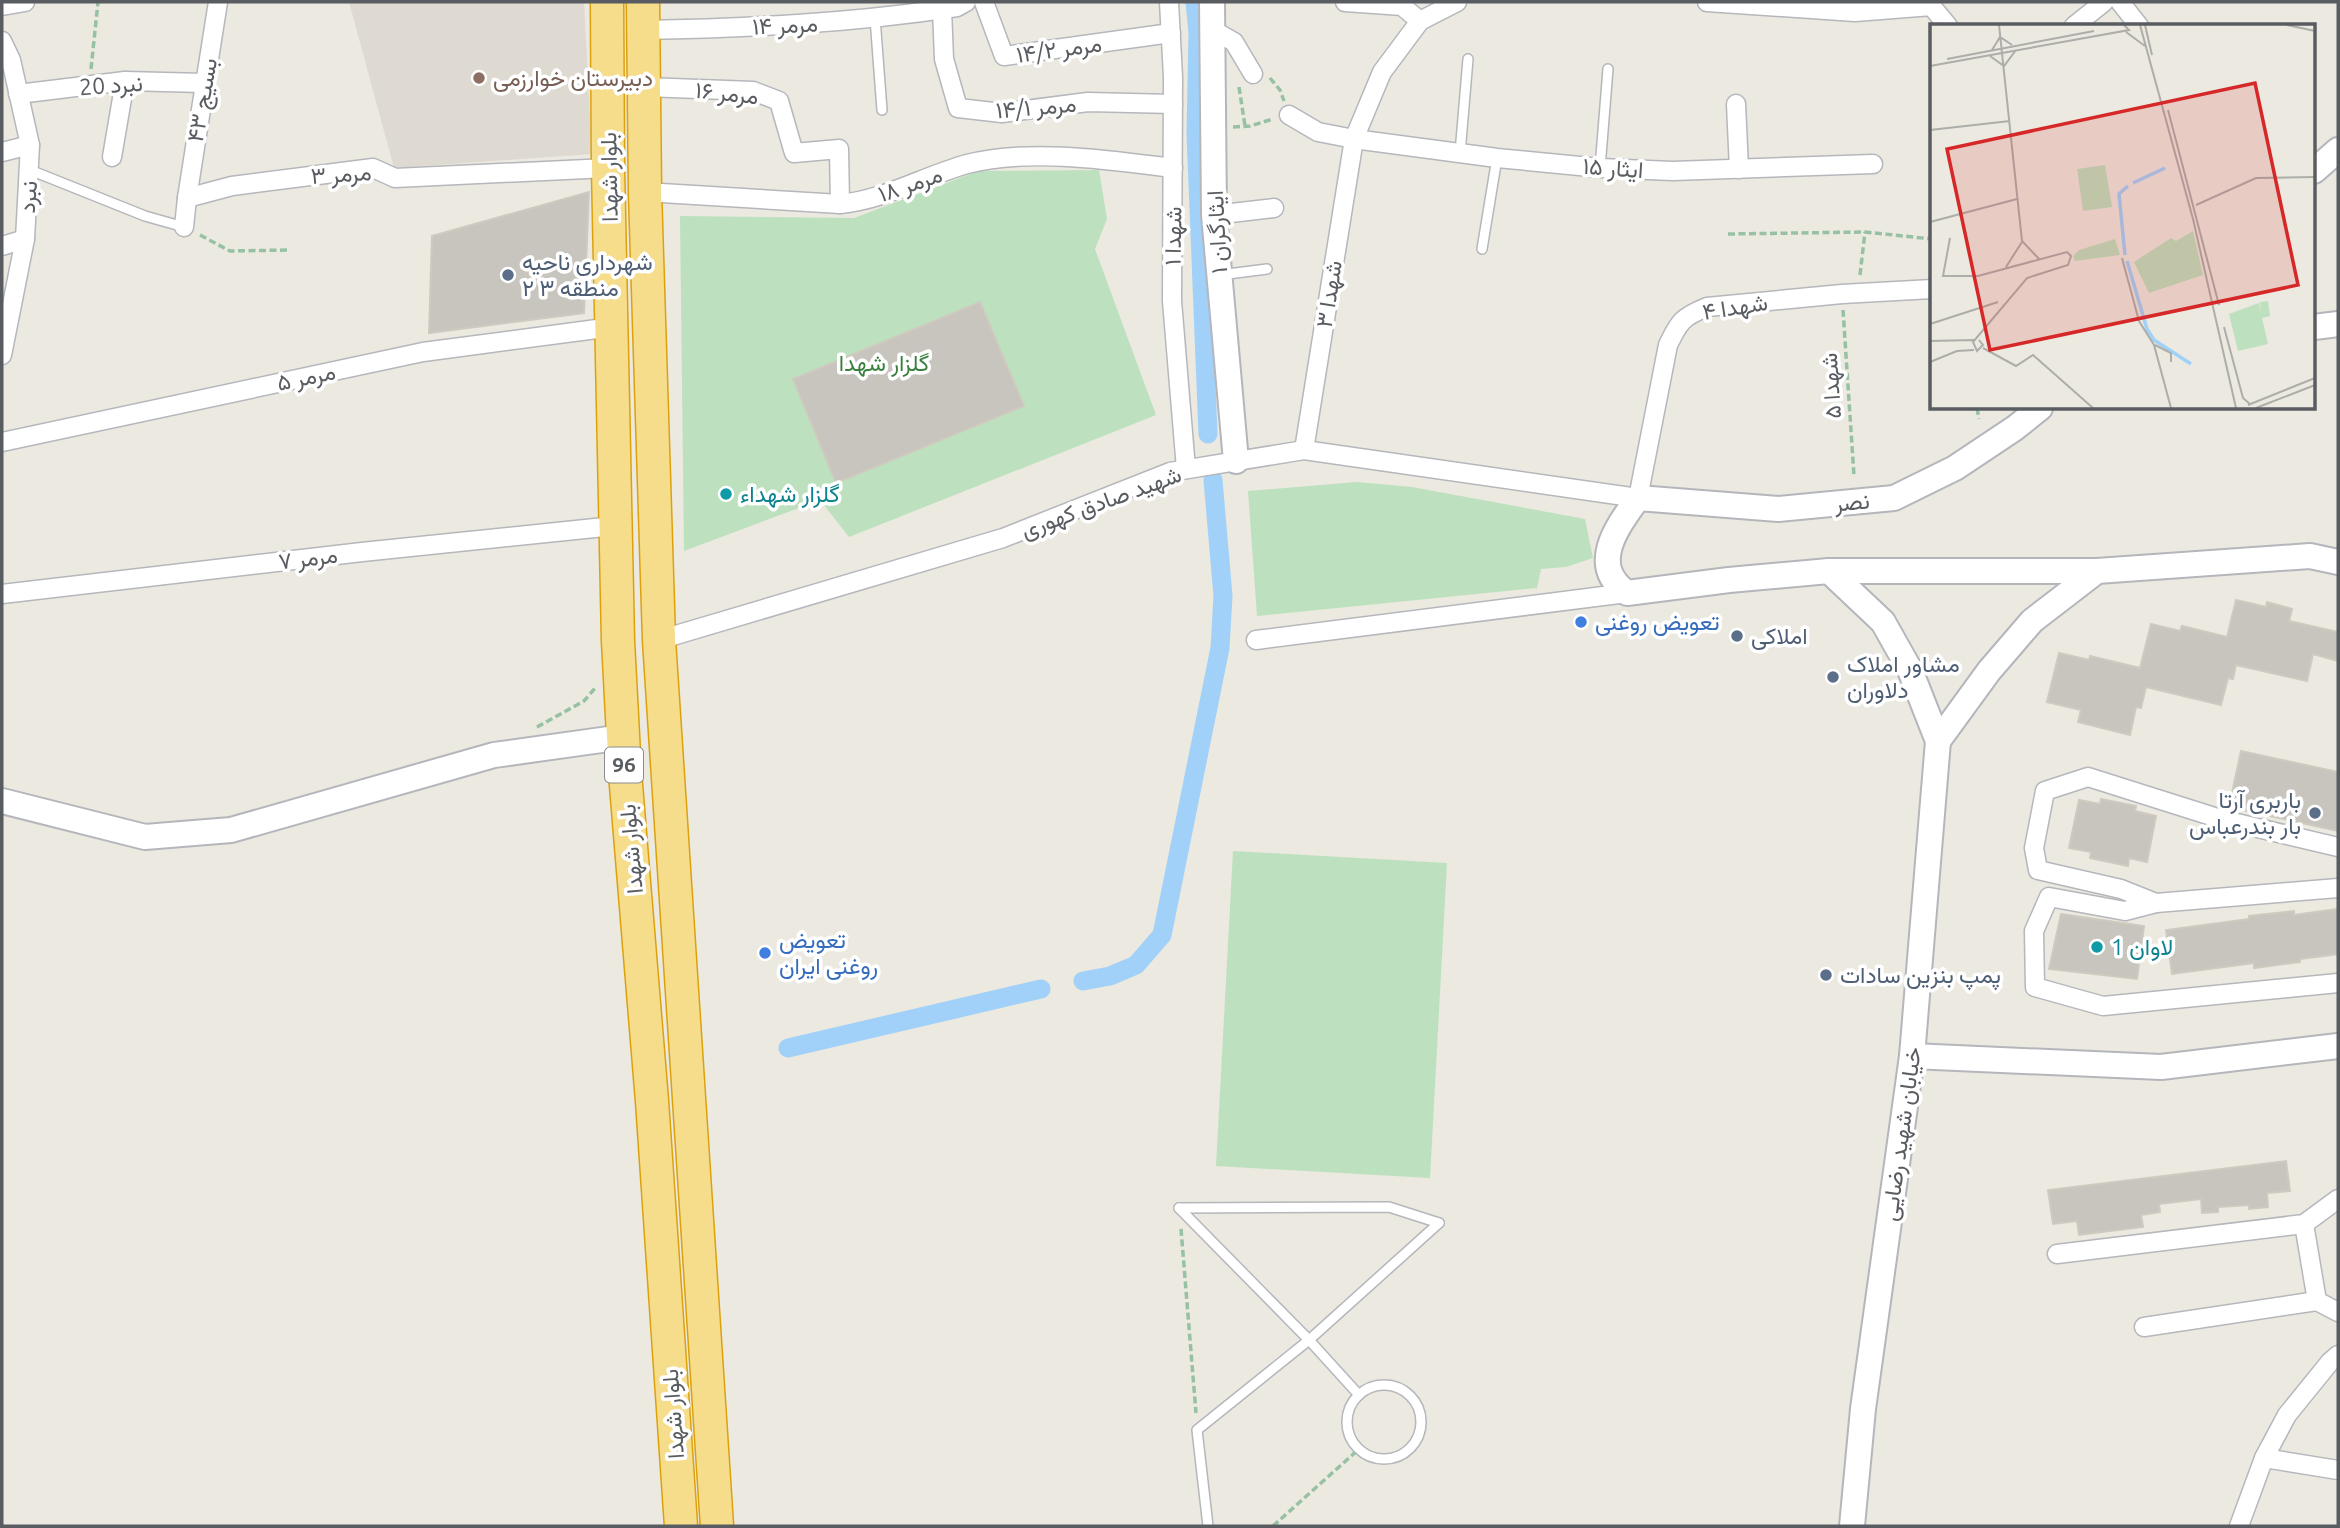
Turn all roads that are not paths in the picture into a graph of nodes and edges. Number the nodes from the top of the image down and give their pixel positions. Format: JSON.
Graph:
{"nodes":[{"id":1,"x":24,"y":2,"type":"edge"},
{"id":2,"x":218,"y":2,"type":"edge"},
{"id":3,"x":607,"y":2,"type":"edge"},
{"id":4,"x":966,"y":2,"type":"edge"},
{"id":5,"x":984,"y":2,"type":"edge"},
{"id":6,"x":1169,"y":2,"type":"edge"},
{"id":7,"x":1212,"y":2,"type":"edge"},
{"id":8,"x":1345,"y":2,"type":"edge"},
{"id":9,"x":1457,"y":2,"type":"edge"},
{"id":10,"x":1707,"y":2,"type":"edge"},
{"id":11,"x":2104,"y":2,"type":"edge"},
{"id":12,"x":2120,"y":2,"type":"edge"},
{"id":13,"x":1390,"y":3,"type":"edge"},
{"id":14,"x":1930,"y":4,"type":"edge"},
{"id":15,"x":2,"y":6,"type":"edge"},
{"id":16,"x":1812,"y":6,"type":"edge"},
{"id":17,"x":935,"y":7,"type":"edge"},
{"id":18,"x":643,"y":16,"type":"edge"},
{"id":19,"x":875,"y":18,"type":"junction"},
{"id":20,"x":1420,"y":21,"type":"junction"},
{"id":21,"x":1946,"y":24,"type":"edge"},
{"id":22,"x":2076,"y":24,"type":"edge"},
{"id":23,"x":2137,"y":24,"type":"edge"},
{"id":24,"x":1213,"y":30,"type":"junction"},
{"id":25,"x":1171,"y":33,"type":"junction"},
{"id":26,"x":2,"y":41,"type":"edge"},
{"id":27,"x":1468,"y":59,"type":"dead end"},
{"id":28,"x":1608,"y":69,"type":"dead end"},
{"id":29,"x":1253,"y":74,"type":"road end"},
{"id":30,"x":125,"y":81,"type":"junction"},
{"id":31,"x":204,"y":83,"type":"junction"},
{"id":32,"x":645,"y":87,"type":"junction"},
{"id":33,"x":19,"y":94,"type":"junction"},
{"id":34,"x":1173,"y":104,"type":"junction"},
{"id":35,"x":1736,"y":104,"type":"dead end"},
{"id":36,"x":882,"y":110,"type":"dead end"},
{"id":37,"x":1290,"y":115,"type":"road end"},
{"id":38,"x":1354,"y":139,"type":"junction"},
{"id":39,"x":30,"y":145,"type":"junction"},
{"id":40,"x":2338,"y":150,"type":"edge"},
{"id":41,"x":2,"y":152,"type":"edge"},
{"id":42,"x":1460,"y":153,"type":"junction"},
{"id":43,"x":111,"y":157,"type":"dead end"},
{"id":44,"x":1497,"y":158,"type":"junction"},
{"id":45,"x":1873,"y":164,"type":"dead end"},
{"id":46,"x":608,"y":168,"type":"junction"},
{"id":47,"x":1173,"y":168,"type":"junction"},
{"id":48,"x":1600,"y":168,"type":"junction"},
{"id":49,"x":1739,"y":169,"type":"junction"},
{"id":50,"x":2316,"y":169,"type":"edge"},
{"id":51,"x":30,"y":170,"type":"junction"},
{"id":52,"x":645,"y":192,"type":"junction"},
{"id":53,"x":187,"y":198,"type":"junction"},
{"id":54,"x":840,"y":204,"type":"junction"},
{"id":55,"x":1274,"y":208,"type":"dead end"},
{"id":56,"x":1214,"y":215,"type":"junction"},
{"id":57,"x":184,"y":227,"type":"joint"},
{"id":58,"x":25,"y":239,"type":"junction"},
{"id":59,"x":2,"y":246,"type":"edge"},
{"id":60,"x":1482,"y":249,"type":"dead end"},
{"id":61,"x":1267,"y":269,"type":"dead end"},
{"id":62,"x":1219,"y":275,"type":"junction"},
{"id":63,"x":1930,"y":289,"type":"edge"},
{"id":64,"x":2338,"y":324,"type":"edge"},
{"id":65,"x":612,"y":327,"type":"junction"},
{"id":66,"x":2316,"y":327,"type":"edge"},
{"id":67,"x":3,"y":345,"type":"edge"},
{"id":68,"x":2038,"y":410,"type":"edge"},
{"id":69,"x":2,"y":442,"type":"edge"},
{"id":70,"x":1304,"y":450,"type":"junction"},
{"id":71,"x":1236,"y":461,"type":"junction"},
{"id":72,"x":1186,"y":469,"type":"junction"},
{"id":73,"x":1638,"y":498,"type":"junction"},
{"id":74,"x":614,"y":526,"type":"junction"},
{"id":75,"x":2338,"y":562,"type":"edge"},
{"id":76,"x":1829,"y":571,"type":"junction"},
{"id":77,"x":2097,"y":571,"type":"junction"},
{"id":78,"x":1627,"y":593,"type":"junction"},
{"id":79,"x":2,"y":594,"type":"edge"},
{"id":80,"x":659,"y":640,"type":"junction"},
{"id":81,"x":1256,"y":640,"type":"dead end"},
{"id":82,"x":623,"y":737,"type":"junction"},
{"id":83,"x":1938,"y":741,"type":"junction"},
{"id":84,"x":2,"y":801,"type":"edge"},
{"id":85,"x":2338,"y":847,"type":"edge"},
{"id":86,"x":2338,"y":888,"type":"edge"},
{"id":87,"x":2156,"y":903,"type":"junction"},
{"id":88,"x":2338,"y":983,"type":"edge"},
{"id":89,"x":2338,"y":1046,"type":"edge"},
{"id":90,"x":1912,"y":1056,"type":"junction"},
{"id":91,"x":2338,"y":1199,"type":"edge"},
{"id":92,"x":2304,"y":1224,"type":"junction"},
{"id":93,"x":2057,"y":1254,"type":"dead end"},
{"id":94,"x":2317,"y":1301,"type":"junction"},
{"id":95,"x":2338,"y":1312,"type":"edge"},
{"id":96,"x":2144,"y":1327,"type":"dead end"},
{"id":97,"x":1309,"y":1340,"type":"junction"},
{"id":98,"x":2338,"y":1355,"type":"edge"},
{"id":99,"x":1359,"y":1395,"type":"junction"},
{"id":100,"x":710,"y":1414,"type":"junction"},
{"id":101,"x":674,"y":1421,"type":"junction"},
{"id":102,"x":2264,"y":1458,"type":"junction"},
{"id":103,"x":2338,"y":1470,"type":"edge"},
{"id":104,"x":716,"y":1513,"type":"edge"},
{"id":105,"x":680,"y":1515,"type":"edge"},
{"id":106,"x":1208,"y":1526,"type":"edge"},
{"id":107,"x":1852,"y":1526,"type":"edge"},
{"id":108,"x":2239,"y":1526,"type":"edge"}],
"edges":[{"from":1,"to":15,"type":"street"},
{"from":2,"to":31,"type":"street","name":"بسیج ۴۳"},
{"from":3,"to":46,"type":"highway","name":"بلوار شهدا","number":"96"},
{"from":4,"to":17,"type":"street","name":"مرمر ۱۴"},
{"from":5,"to":25,"type":"street","name":"مرمر ۱۴/۲"},
{"from":6,"to":25,"type":"street","name":"شهدا ۱"},
{"from":7,"to":24,"type":"street","name":"ایثارگران ۱"},
{"from":8,"to":13,"type":"street"},
{"from":9,"to":20,"type":"street"},
{"from":10,"to":16,"type":"street"},
{"from":11,"to":22,"type":"street"},
{"from":12,"to":23,"type":"street"},
{"from":13,"to":20,"type":"street"},
{"from":14,"to":16,"type":"street"},
{"from":14,"to":21,"type":"street"},
{"from":17,"to":19,"type":"street","name":"مرمر ۱۴"},
{"from":17,"to":34,"type":"street","name":"مرمر ۱۴/۱"},
{"from":18,"to":19,"type":"street","name":"مرمر ۱۴"},
{"from":18,"to":32,"type":"highway","name":"بلوار شهدا","number":"96"},
{"from":19,"to":36,"type":"lane"},
{"from":20,"to":38,"type":"street","name":"شهدا ۳"},
{"from":24,"to":29,"type":"street"},
{"from":24,"to":56,"type":"street","name":"ایثارگران ۱"},
{"from":25,"to":34,"type":"street","name":"شهدا ۱"},
{"from":26,"to":33,"type":"street","name":"نبرد"},
{"from":27,"to":42,"type":"lane"},
{"from":28,"to":48,"type":"lane"},
{"from":30,"to":31,"type":"street","name":"نبرد 20"},
{"from":30,"to":33,"type":"street","name":"نبرد 20"},
{"from":30,"to":43,"type":"street"},
{"from":31,"to":53,"type":"street","name":"بسیج ۴۳"},
{"from":32,"to":52,"type":"highway","name":"بلوار شهدا","number":"96"},
{"from":32,"to":54,"type":"street","name":"مرمر ۱۶"},
{"from":33,"to":39,"type":"street","name":"نبرد"},
{"from":34,"to":47,"type":"street","name":"شهدا ۱"},
{"from":35,"to":49,"type":"street"},
{"from":37,"to":38,"type":"street","name":"ایثار ۱۵"},
{"from":38,"to":42,"type":"street","name":"ایثار ۱۵"},
{"from":38,"to":70,"type":"street","name":"شهدا ۳"},
{"from":39,"to":41,"type":"street"},
{"from":39,"to":51,"type":"street","name":"نبرد"},
{"from":40,"to":50,"type":"street"},
{"from":42,"to":44,"type":"street","name":"ایثار ۱۵"},
{"from":44,"to":48,"type":"street","name":"ایثار ۱۵"},
{"from":44,"to":60,"type":"lane"},
{"from":45,"to":49,"type":"street","name":"ایثار ۱۵"},
{"from":46,"to":53,"type":"street","name":"مرمر ۳"},
{"from":46,"to":65,"type":"highway","name":"بلوار شهدا","number":"96"},
{"from":47,"to":54,"type":"street","name":"مرمر ۱۸"},
{"from":47,"to":72,"type":"street","name":"شهدا ۱"},
{"from":48,"to":49,"type":"street","name":"ایثار ۱۵"},
{"from":51,"to":57,"type":"lane"},
{"from":51,"to":58,"type":"street","name":"نبرد"},
{"from":52,"to":54,"type":"street","name":"مرمر ۱۸"},
{"from":52,"to":80,"type":"highway","name":"بلوار شهدا","number":"96"},
{"from":53,"to":57,"type":"street"},
{"from":55,"to":56,"type":"street"},
{"from":56,"to":62,"type":"street","name":"ایثارگران ۱"},
{"from":58,"to":59,"type":"street"},
{"from":58,"to":67,"type":"street","name":"نبرد"},
{"from":61,"to":62,"type":"lane"},
{"from":62,"to":71,"type":"street","name":"ایثارگران ۱"},
{"from":63,"to":73,"type":"street","name":"شهدا ۴"},
{"from":64,"to":66,"type":"street"},
{"from":65,"to":69,"type":"street","name":"مرمر ۵"},
{"from":65,"to":74,"type":"highway","name":"بلوار شهدا","number":"96"},
{"from":68,"to":73,"type":"street","name":"نصر"},
{"from":70,"to":71,"type":"street","name":"شهید صادق کهوری"},
{"from":70,"to":73,"type":"street","name":"شهید صادق کهوری"},
{"from":71,"to":72,"type":"street","name":"شهید صادق کهوری"},
{"from":72,"to":80,"type":"street","name":"شهید صادق کهوری"},
{"from":73,"to":78,"type":"street"},
{"from":74,"to":79,"type":"street","name":"مرمر ۷"},
{"from":74,"to":82,"type":"highway","name":"بلوار شهدا","number":"96"},
{"from":75,"to":77,"type":"street"},
{"from":76,"to":77,"type":"street"},
{"from":76,"to":78,"type":"street"},
{"from":76,"to":83,"type":"street","name":"خیابان شهید رضایی"},
{"from":77,"to":83,"type":"street"},
{"from":78,"to":81,"type":"street"},
{"from":80,"to":100,"type":"highway","name":"بلوار شهدا","number":"96"},
{"from":82,"to":84,"type":"street"},
{"from":82,"to":101,"type":"highway","name":"بلوار شهدا","number":"96"},
{"from":83,"to":90,"type":"street","name":"خیابان شهید رضایی"},
{"from":85,"to":87,"type":"street"},
{"from":86,"to":87,"type":"street"},
{"from":87,"to":88,"type":"street"},
{"from":89,"to":90,"type":"street"},
{"from":90,"to":107,"type":"street","name":"خیابان شهید رضایی"},
{"from":91,"to":92,"type":"street"},
{"from":92,"to":93,"type":"street"},
{"from":92,"to":94,"type":"street"},
{"from":94,"to":95,"type":"street"},
{"from":94,"to":96,"type":"street"},
{"from":97,"to":97,"type":"lane"},
{"from":97,"to":99,"type":"lane"},
{"from":97,"to":106,"type":"lane"},
{"from":98,"to":102,"type":"street"},
{"from":99,"to":99,"type":"lane"},
{"from":100,"to":101,"type":"highway"},
{"from":100,"to":104,"type":"highway","name":"بلوار شهدا","number":"96"},
{"from":101,"to":105,"type":"highway","name":"بلوار شهدا","number":"96"},
{"from":102,"to":103,"type":"street"},
{"from":102,"to":108,"type":"street"},
{"from":104,"to":105,"type":"highway"}]}
